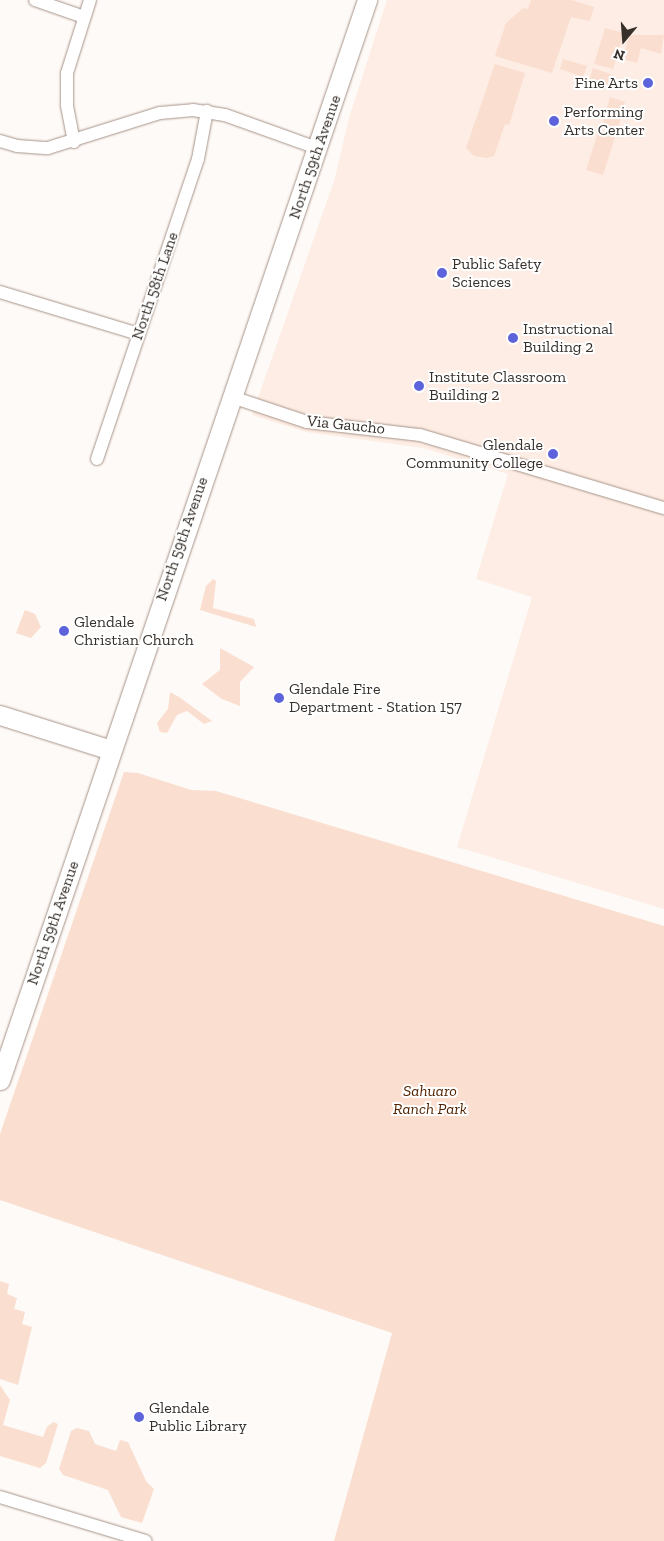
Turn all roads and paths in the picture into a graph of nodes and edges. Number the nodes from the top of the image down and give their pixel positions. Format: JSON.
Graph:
{"nodes":[{"id":1,"x":35,"y":0,"type":"edge"},
{"id":2,"x":90,"y":0,"type":"edge"},
{"id":3,"x":367,"y":0,"type":"edge"},
{"id":4,"x":84,"y":17,"type":"junction"},
{"id":5,"x":207,"y":111,"type":"junction"},
{"id":6,"x":0,"y":141,"type":"edge"},
{"id":7,"x":74,"y":142,"type":"junction"},
{"id":8,"x":317,"y":148,"type":"junction"},
{"id":9,"x":0,"y":292,"type":"edge"},
{"id":10,"x":138,"y":334,"type":"junction"},
{"id":11,"x":232,"y":397,"type":"junction"},
{"id":12,"x":97,"y":459,"type":"dead end"},
{"id":13,"x":664,"y":508,"type":"edge"},
{"id":14,"x":0,"y":715,"type":"edge"},
{"id":15,"x":111,"y":750,"type":"junction"},
{"id":16,"x":0,"y":1080,"type":"edge"},
{"id":17,"x":0,"y":1497,"type":"edge"},
{"id":18,"x":146,"y":1541,"type":"edge"}],
"edges":[{"from":1,"to":4,"type":"street"},
{"from":2,"to":4,"type":"street"},
{"from":3,"to":8,"type":"main road","name":"North 59th Avenue"},
{"from":4,"to":7,"type":"street"},
{"from":5,"to":7,"type":"street"},
{"from":5,"to":8,"type":"street"},
{"from":5,"to":10,"type":"street","name":"North 58th Lane"},
{"from":6,"to":7,"type":"street"},
{"from":8,"to":11,"type":"main road","name":"North 59th Avenue"},
{"from":9,"to":10,"type":"street"},
{"from":10,"to":12,"type":"street","name":"North 58th Lane"},
{"from":11,"to":13,"type":"street","name":"Via Gaucho"},
{"from":11,"to":15,"type":"main road","name":"North 59th Avenue"},
{"from":14,"to":15,"type":"main road"},
{"from":15,"to":16,"type":"main road","name":"North 59th Avenue"},
{"from":17,"to":18,"type":"street"}]}
